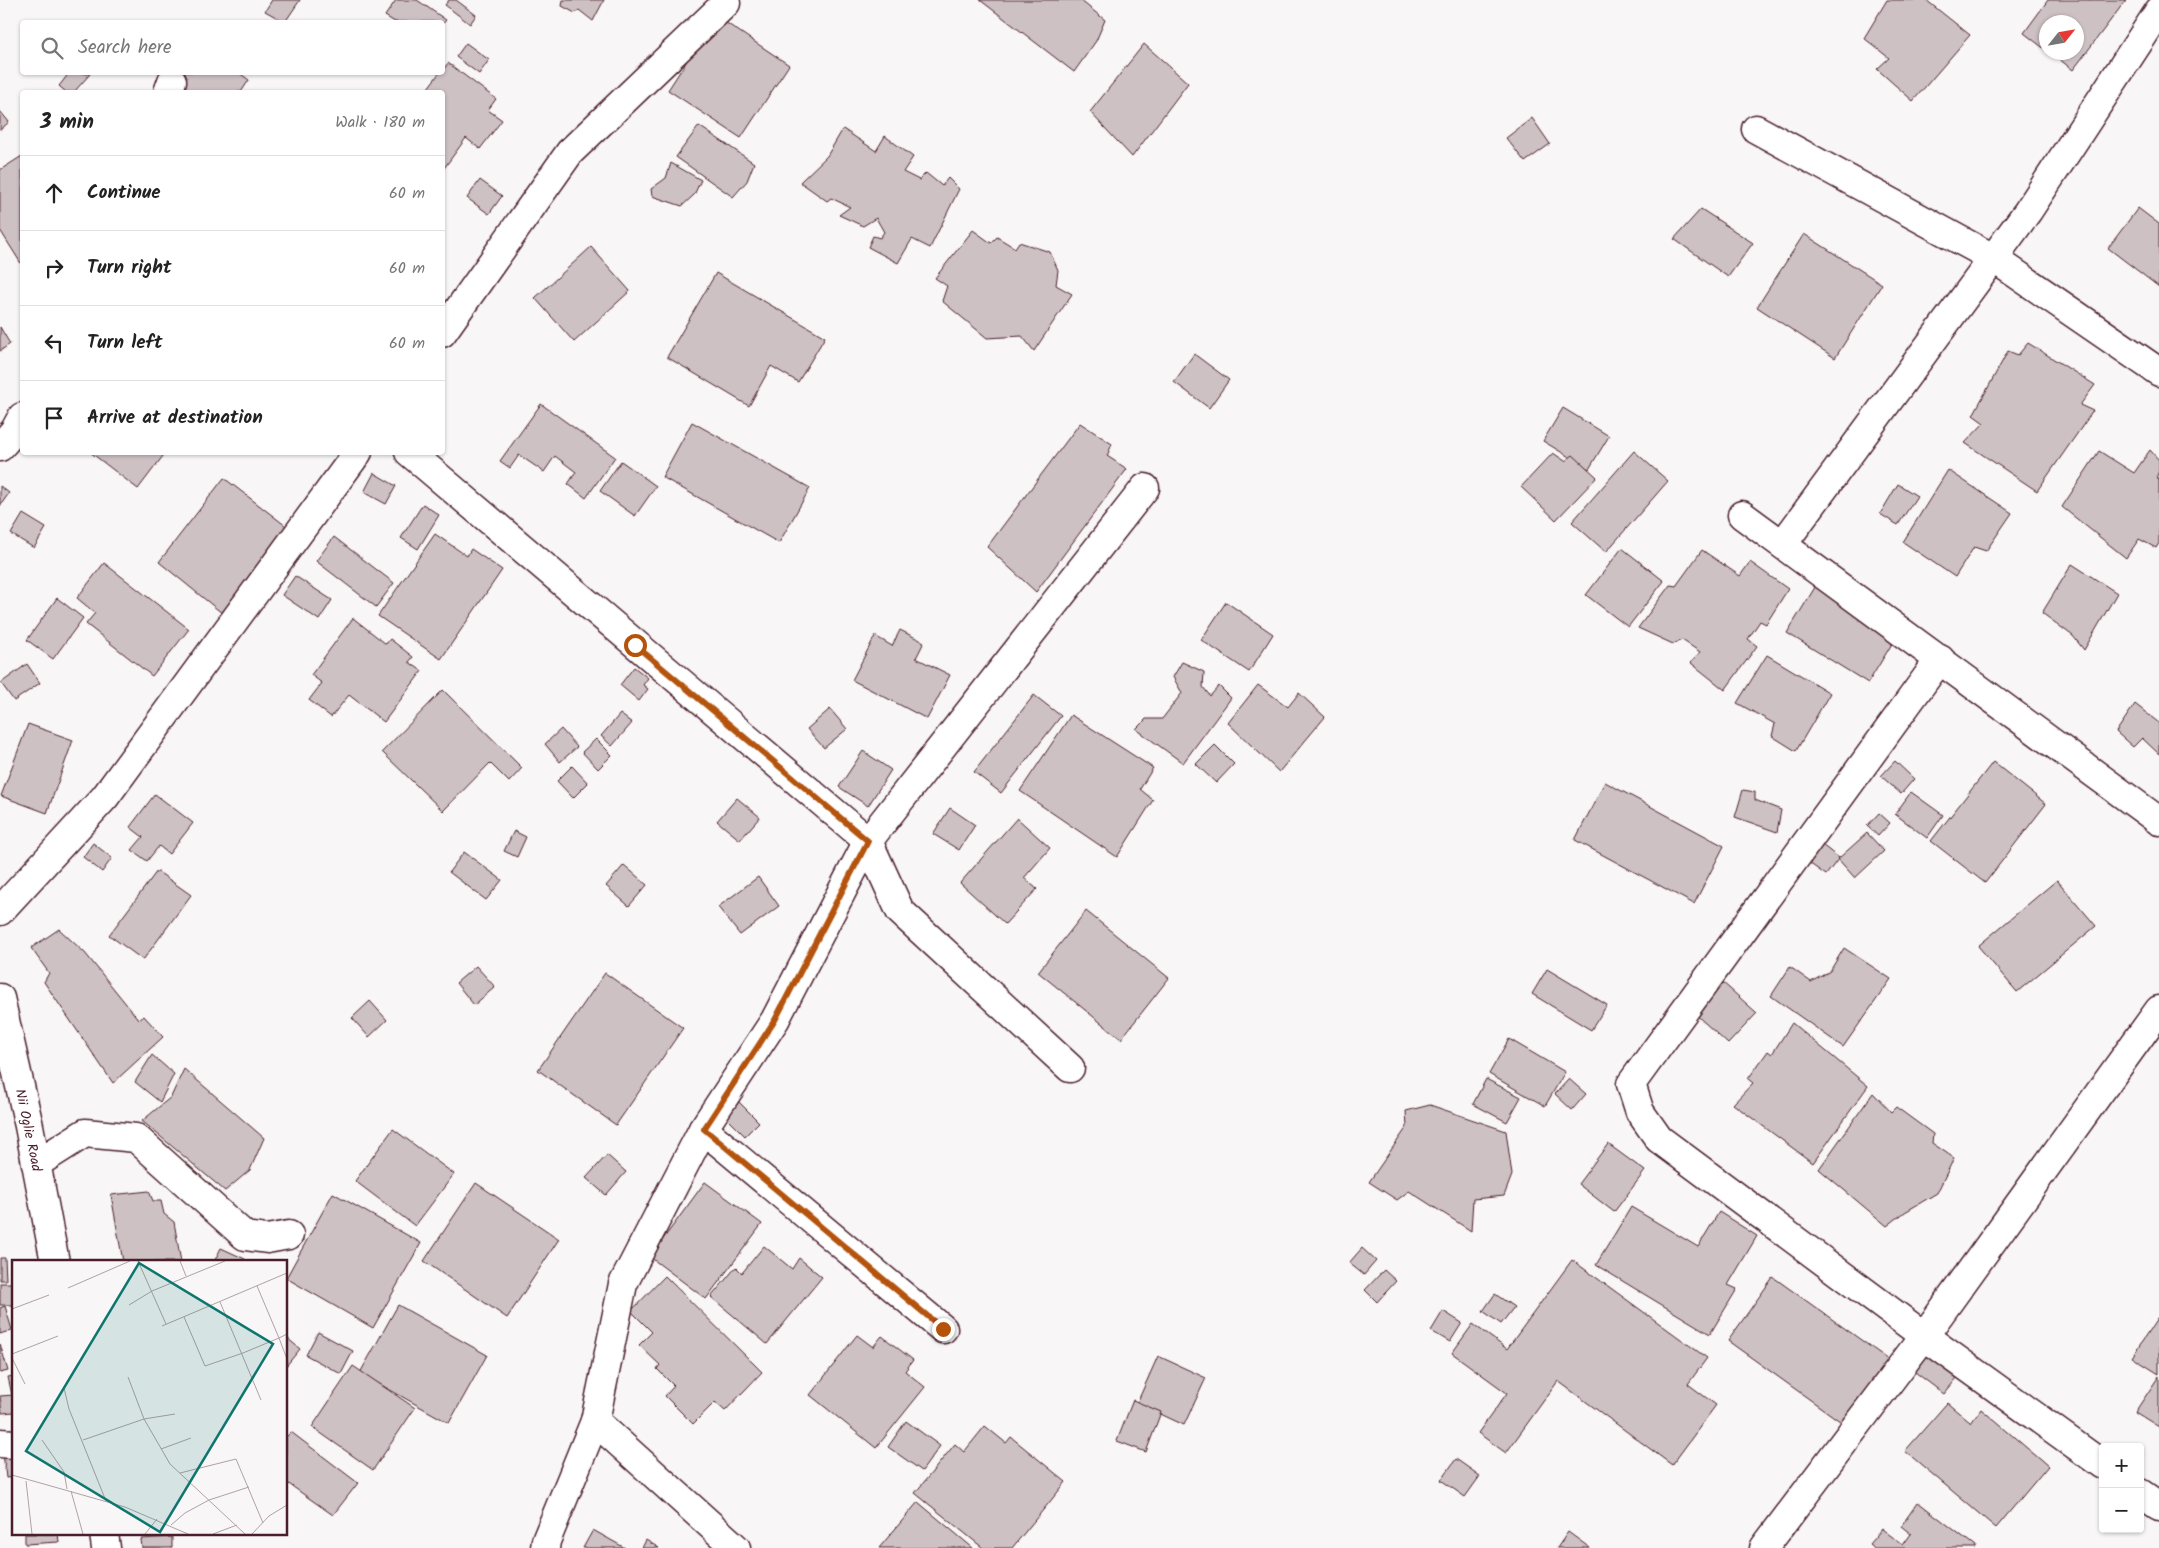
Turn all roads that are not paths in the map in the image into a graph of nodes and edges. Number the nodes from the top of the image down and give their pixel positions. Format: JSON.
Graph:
{"nodes":[{"id":1,"x":726,"y":4,"type":"dead end"},
{"id":2,"x":2159,"y":11,"type":"edge"},
{"id":3,"x":1756,"y":129,"type":"dead end"},
{"id":4,"x":1993,"y":258,"type":"junction"},
{"id":5,"x":445,"y":329,"type":"edge"},
{"id":6,"x":2159,"y":372,"type":"edge"},
{"id":7,"x":20,"y":421,"type":"edge"},
{"id":8,"x":0,"y":447,"type":"edge"},
{"id":9,"x":356,"y":455,"type":"edge"},
{"id":10,"x":413,"y":455,"type":"edge"},
{"id":11,"x":1145,"y":488,"type":"dead end"},
{"id":12,"x":1742,"y":515,"type":"dead end"},
{"id":13,"x":1783,"y":544,"type":"junction"},
{"id":14,"x":1940,"y":659,"type":"junction"},
{"id":15,"x":2159,"y":821,"type":"edge"},
{"id":16,"x":868,"y":841,"type":"junction"},
{"id":17,"x":0,"y":911,"type":"edge"},
{"id":18,"x":0,"y":998,"type":"edge"},
{"id":19,"x":2159,"y":1010,"type":"edge"},
{"id":20,"x":1070,"y":1068,"type":"dead end"},
{"id":21,"x":704,"y":1129,"type":"junction"},
{"id":22,"x":36,"y":1164,"type":"junction"},
{"id":23,"x":289,"y":1235,"type":"dead end"},
{"id":24,"x":54,"y":1260,"type":"edge"},
{"id":25,"x":943,"y":1329,"type":"dead end"},
{"id":26,"x":1924,"y":1336,"type":"junction"},
{"id":27,"x":594,"y":1421,"type":"junction"},
{"id":28,"x":2099,"y":1463,"type":"edge"},
{"id":29,"x":2144,"y":1496,"type":"edge"},
{"id":30,"x":2159,"y":1506,"type":"edge"},
{"id":31,"x":545,"y":1548,"type":"edge"},
{"id":32,"x":736,"y":1548,"type":"edge"},
{"id":33,"x":1764,"y":1548,"type":"edge"}],
"edges":[{"from":1,"to":5,"type":"street"},
{"from":2,"to":4,"type":"street"},
{"from":3,"to":4,"type":"street"},
{"from":4,"to":6,"type":"street"},
{"from":4,"to":13,"type":"street"},
{"from":7,"to":8,"type":"street"},
{"from":9,"to":17,"type":"street"},
{"from":10,"to":16,"type":"street"},
{"from":11,"to":16,"type":"street"},
{"from":12,"to":13,"type":"street"},
{"from":13,"to":14,"type":"street"},
{"from":14,"to":15,"type":"street"},
{"from":14,"to":26,"type":"street"},
{"from":16,"to":20,"type":"street"},
{"from":16,"to":21,"type":"street"},
{"from":18,"to":22,"type":"street","name":"Nii Oglie Road"},
{"from":19,"to":26,"type":"street"},
{"from":21,"to":25,"type":"street"},
{"from":21,"to":27,"type":"street"},
{"from":22,"to":23,"type":"street"},
{"from":22,"to":24,"type":"street","name":"Nii Oglie Road"},
{"from":26,"to":28,"type":"street"},
{"from":26,"to":33,"type":"street"},
{"from":27,"to":31,"type":"street"},
{"from":27,"to":32,"type":"street"},
{"from":29,"to":30,"type":"street"}]}
